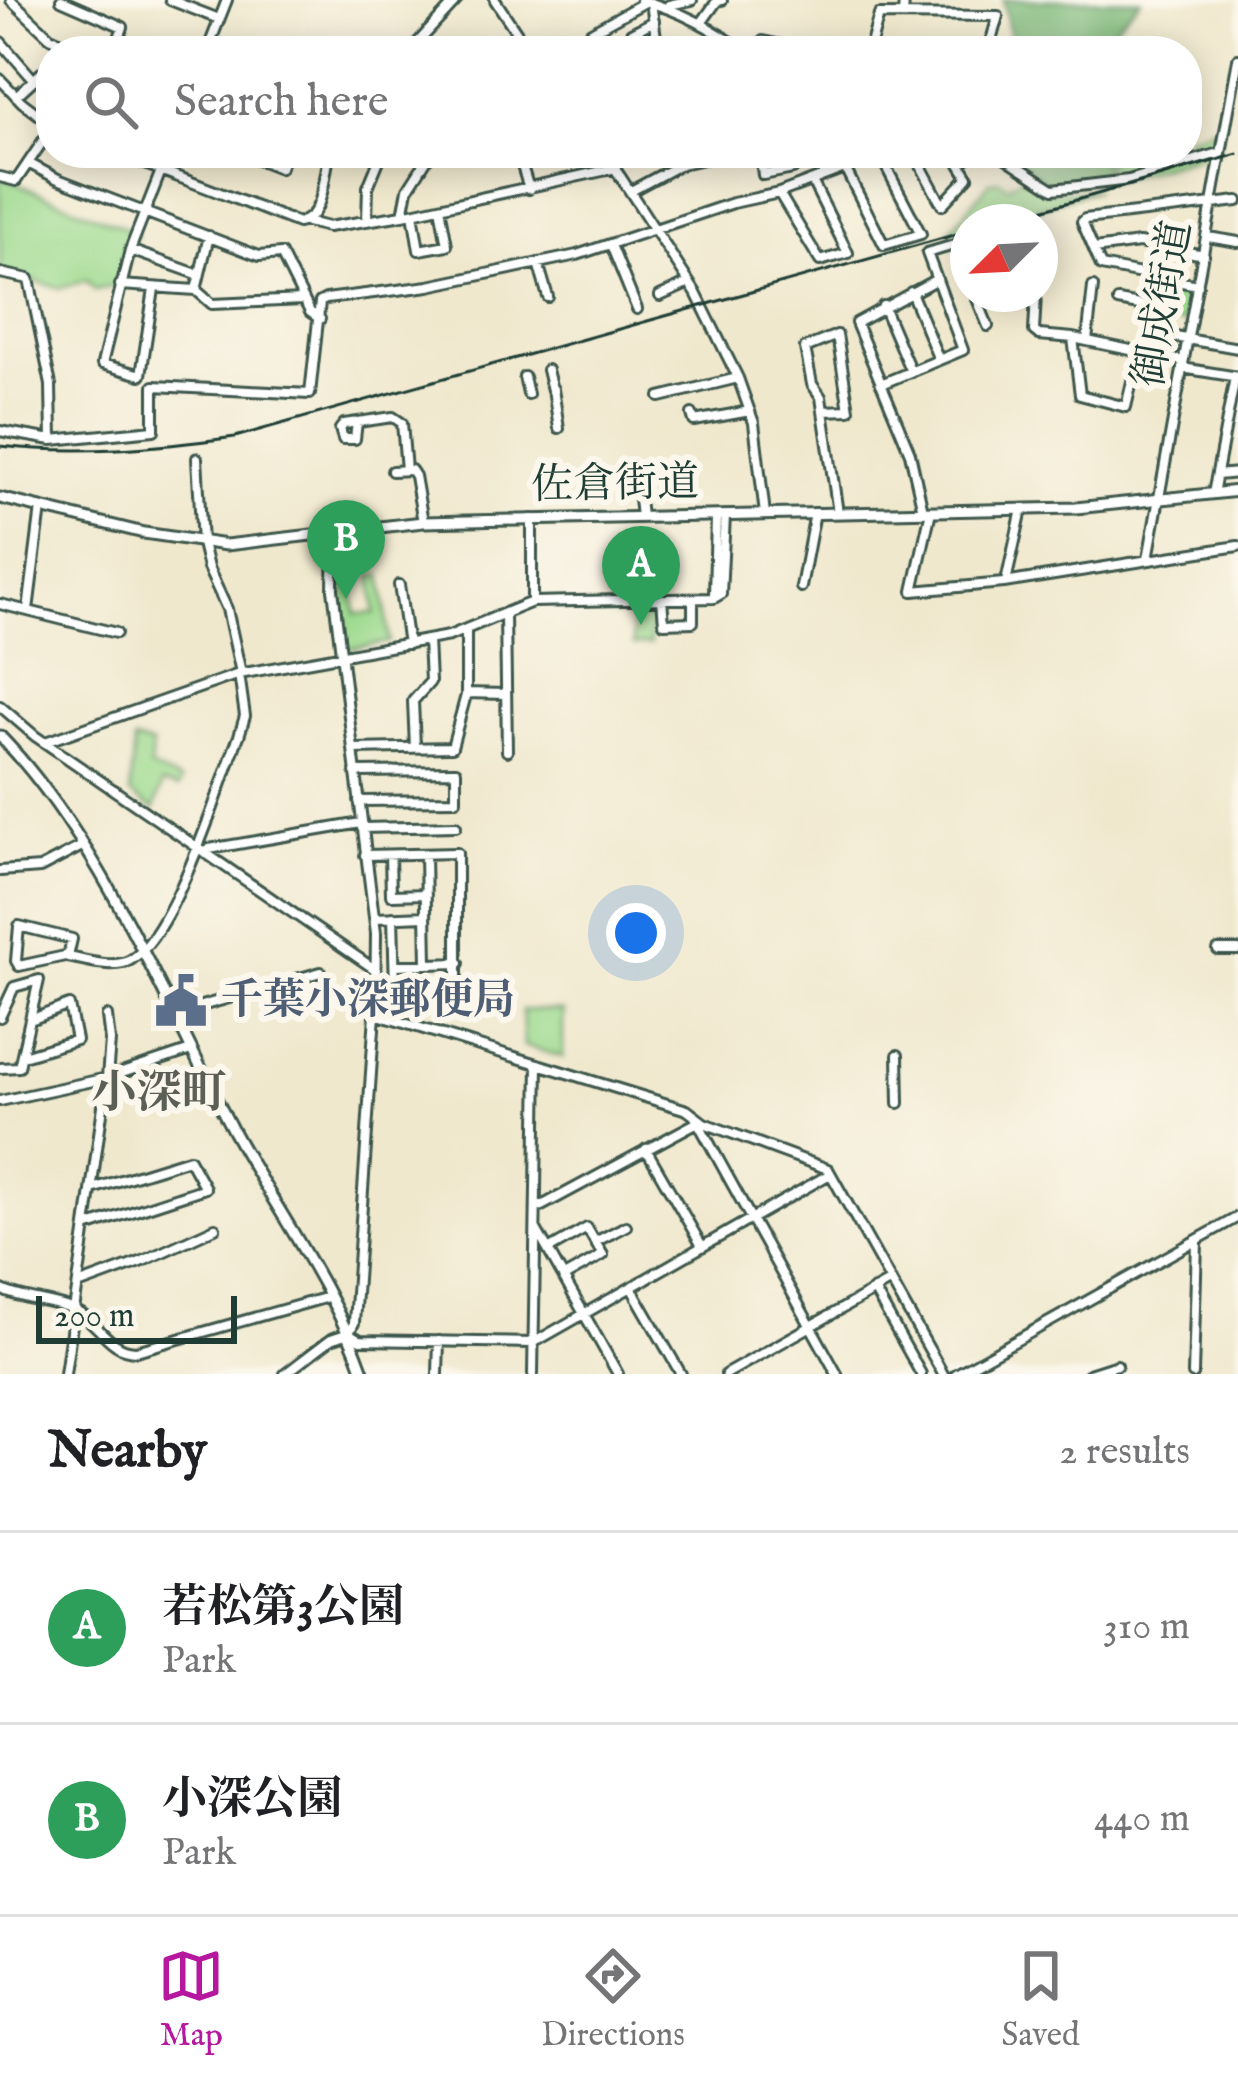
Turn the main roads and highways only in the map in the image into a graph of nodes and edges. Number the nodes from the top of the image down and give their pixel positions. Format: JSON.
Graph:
{"nodes":[{"id":1,"x":1238,"y":491,"type":"edge"},
{"id":2,"x":0,"y":498,"type":"edge"},
{"id":3,"x":0,"y":736,"type":"edge"},
{"id":4,"x":364,"y":1374,"type":"edge"}],
"edges":[{"from":1,"to":2,"type":"main road","name":"佐倉街道"},
{"from":3,"to":4,"type":"main road"}]}
